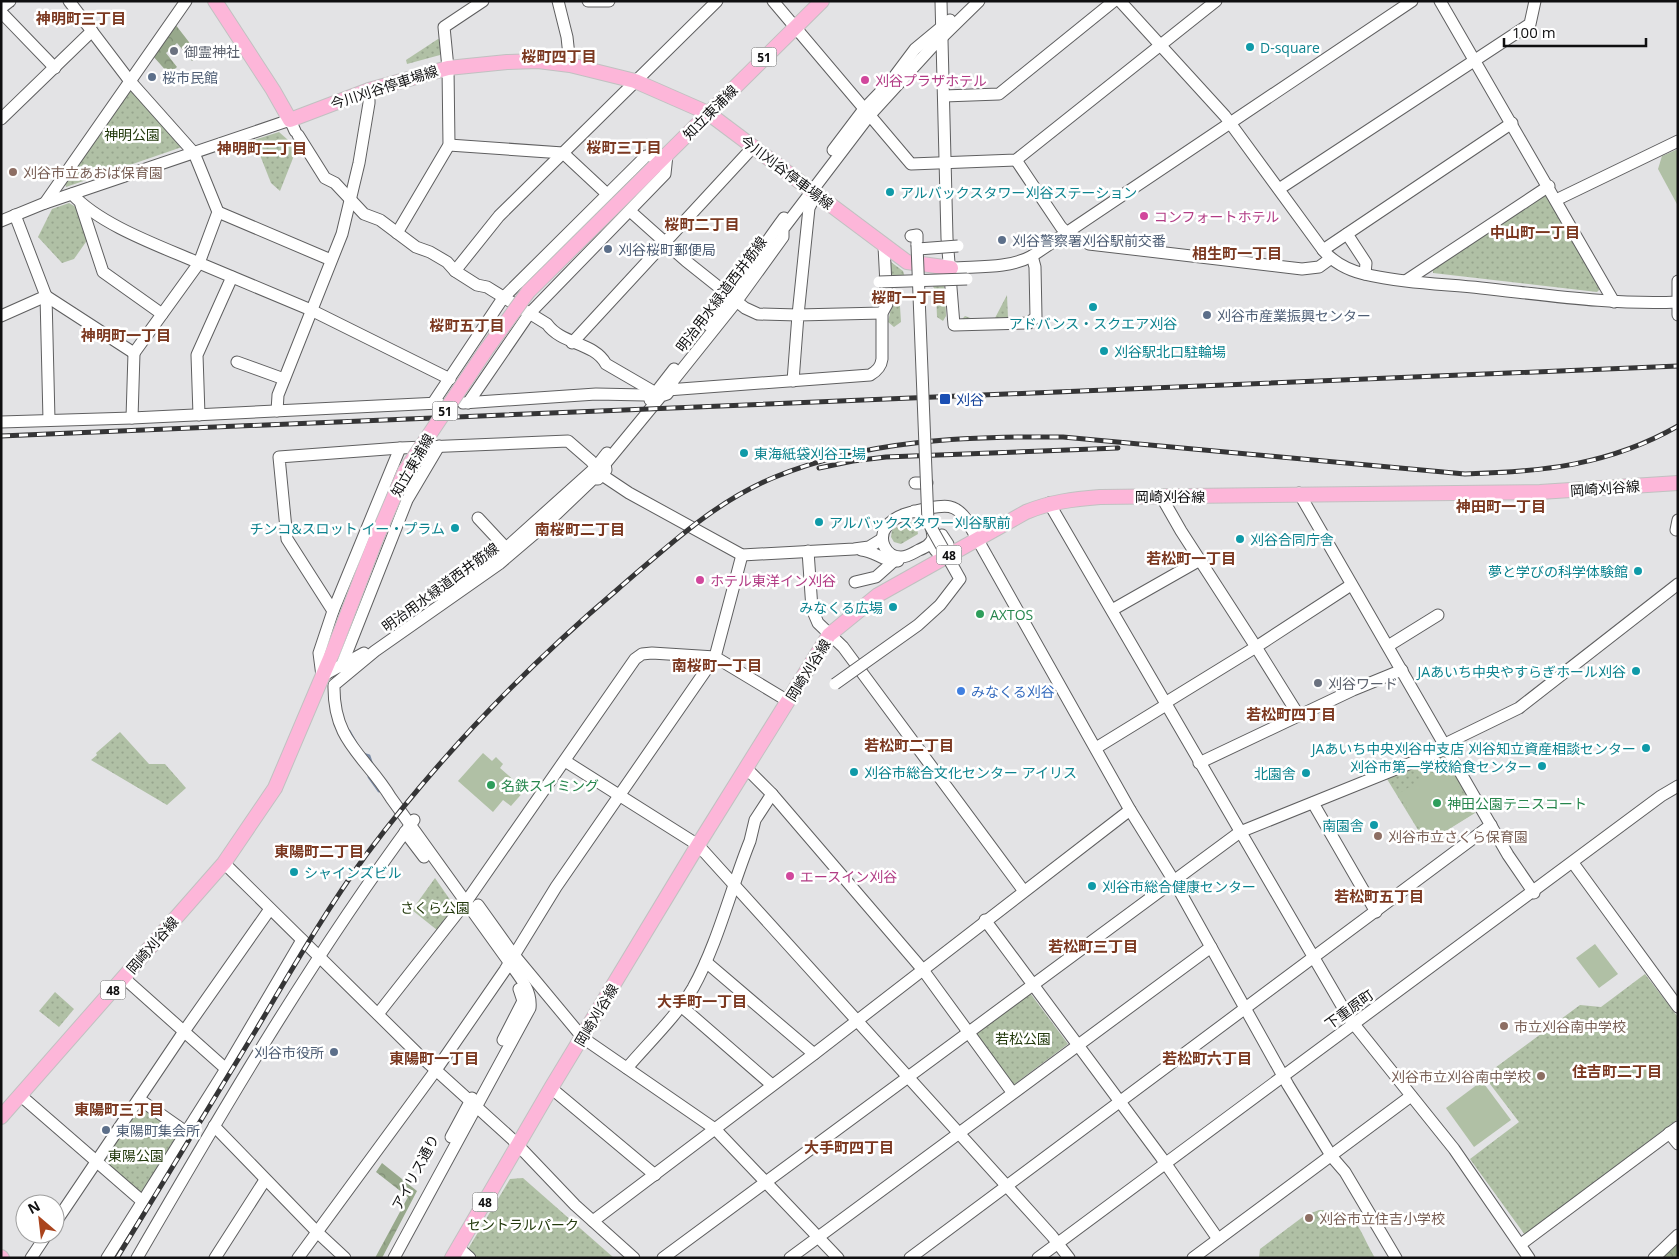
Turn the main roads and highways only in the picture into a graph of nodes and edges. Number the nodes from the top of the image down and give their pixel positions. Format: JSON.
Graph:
{"nodes":[{"id":1,"x":215,"y":1,"type":"edge"},
{"id":2,"x":822,"y":1,"type":"edge"},
{"id":3,"x":708,"y":113,"type":"junction"},
{"id":4,"x":951,"y":268,"type":"road end"},
{"id":5,"x":1678,"y":483,"type":"edge"},
{"id":6,"x":224,"y":863,"type":"joint"},
{"id":7,"x":1,"y":1117,"type":"edge"},
{"id":8,"x":455,"y":1253,"type":"edge"}],
"edges":[{"from":1,"to":3,"type":"main road","name":"今川刈谷停車場線"},
{"from":2,"to":3,"type":"main road","name":"知立東浦線","number":"51"},
{"from":3,"to":4,"type":"main road","name":"今川刈谷停車場線"},
{"from":3,"to":6,"type":"main road","name":"知立東浦線","number":"51","bridge":true},
{"from":5,"to":8,"type":"main road","name":"岡崎刈谷線","number":"48"},
{"from":6,"to":7,"type":"main road","name":"岡崎刈谷線","number":"48"}]}
